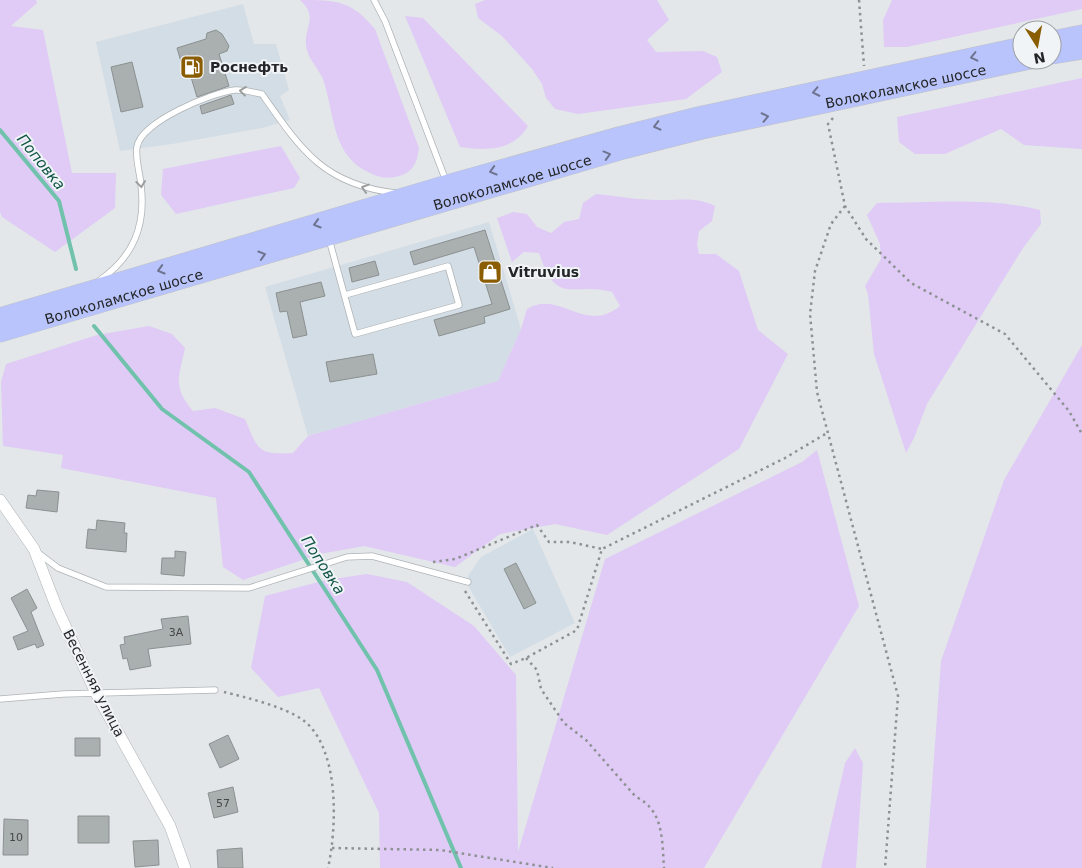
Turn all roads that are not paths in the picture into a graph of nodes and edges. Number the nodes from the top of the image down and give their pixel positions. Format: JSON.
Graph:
{"nodes":[{"id":1,"x":374,"y":0,"type":"edge"},
{"id":2,"x":1082,"y":34,"type":"edge"},
{"id":3,"x":1062,"y":38,"type":"edge"},
{"id":4,"x":1012,"y":48,"type":"edge"},
{"id":5,"x":1082,"y":50,"type":"edge"},
{"id":6,"x":1062,"y":53,"type":"edge"},
{"id":7,"x":1012,"y":64,"type":"edge"},
{"id":8,"x":449,"y":192,"type":"junction"},
{"id":9,"x":413,"y":194,"type":"junction"},
{"id":10,"x":328,"y":236,"type":"junction"},
{"id":11,"x":84,"y":292,"type":"junction"},
{"id":12,"x":345,"y":295,"type":"junction"},
{"id":13,"x":0,"y":317,"type":"edge"},
{"id":14,"x":0,"y":332,"type":"edge"},
{"id":15,"x":0,"y":500,"type":"edge"},
{"id":16,"x":34,"y":549,"type":"junction"},
{"id":17,"x":468,"y":582,"type":"dead end"},
{"id":18,"x":215,"y":690,"type":"road end"},
{"id":19,"x":96,"y":693,"type":"junction"},
{"id":20,"x":0,"y":700,"type":"edge"},
{"id":21,"x":185,"y":868,"type":"edge"}],
"edges":[{"from":1,"to":8,"type":"lane"},
{"from":2,"to":3,"type":"main road"},
{"from":4,"to":8,"type":"main road","name":"Волоколамское шоссе","one_way":true},
{"from":5,"to":6,"type":"main road"},
{"from":8,"to":7,"type":"main road","name":"Волоколамское шоссе","one_way":true},
{"from":8,"to":9,"type":"main road","name":"Волоколамское шоссе"},
{"from":8,"to":10,"type":"main road","name":"Волоколамское шоссе"},
{"from":9,"to":11,"type":"main road","name":"Волоколамское шоссе","one_way":true},
{"from":9,"to":11,"type":"lane","one_way":true},
{"from":10,"to":12,"type":"lane"},
{"from":14,"to":10,"type":"main road","name":"Волоколамское шоссе","one_way":true},
{"from":11,"to":13,"type":"main road","name":"Волоколамское шоссе"},
{"from":12,"to":12,"type":"lane"},
{"from":15,"to":16,"type":"street","name":"Весенняя улица"},
{"from":16,"to":17,"type":"lane"},
{"from":16,"to":19,"type":"street","name":"Весенняя улица"},
{"from":18,"to":19,"type":"lane"},
{"from":19,"to":20,"type":"lane"},
{"from":19,"to":21,"type":"street","name":"Весенняя улица"}]}
